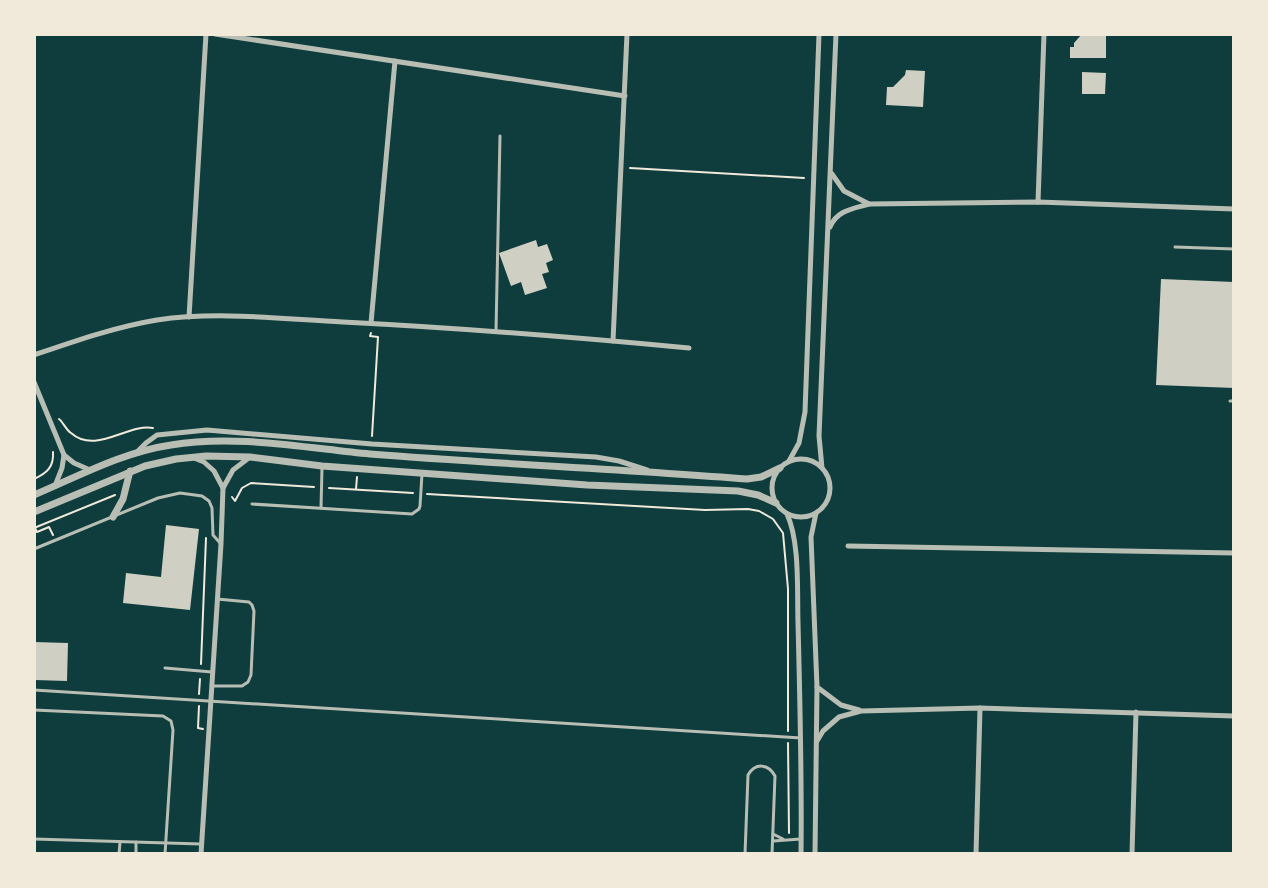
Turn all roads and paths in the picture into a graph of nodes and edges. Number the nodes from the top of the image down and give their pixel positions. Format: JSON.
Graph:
{"nodes":[{"id":1,"x":206,"y":34,"type":"edge"},
{"id":2,"x":215,"y":34,"type":"edge"},
{"id":3,"x":627,"y":34,"type":"edge"},
{"id":4,"x":819,"y":34,"type":"edge"},
{"id":5,"x":836,"y":34,"type":"edge"},
{"id":6,"x":1044,"y":34,"type":"edge"},
{"id":7,"x":395,"y":62,"type":"junction"},
{"id":8,"x":625,"y":96,"type":"junction"},
{"id":9,"x":500,"y":136,"type":"dead end"},
{"id":10,"x":621,"y":168,"type":"junction"},
{"id":11,"x":831,"y":172,"type":"junction"},
{"id":12,"x":814,"y":178,"type":"junction"},
{"id":13,"x":1038,"y":202,"type":"junction"},
{"id":14,"x":869,"y":204,"type":"junction"},
{"id":15,"x":1233,"y":208,"type":"edge"},
{"id":16,"x":829,"y":229,"type":"junction"},
{"id":17,"x":1175,"y":247,"type":"dead end"},
{"id":18,"x":1233,"y":249,"type":"edge"},
{"id":19,"x":189,"y":317,"type":"junction"},
{"id":20,"x":371,"y":323,"type":"junction"},
{"id":21,"x":496,"y":331,"type":"junction"},
{"id":22,"x":613,"y":340,"type":"junction"},
{"id":23,"x":689,"y":348,"type":"dead end"},
{"id":24,"x":34,"y":356,"type":"edge"},
{"id":25,"x":34,"y":382,"type":"edge"},
{"id":26,"x":51,"y":423,"type":"junction"},
{"id":27,"x":157,"y":435,"type":"junction"},
{"id":28,"x":372,"y":444,"type":"junction"},
{"id":29,"x":53,"y":450,"type":"dead end"},
{"id":30,"x":136,"y":453,"type":"junction"},
{"id":31,"x":64,"y":455,"type":"junction"},
{"id":32,"x":250,"y":457,"type":"junction"},
{"id":33,"x":192,"y":458,"type":"junction"},
{"id":34,"x":789,"y":461,"type":"junction"},
{"id":35,"x":322,"y":466,"type":"junction"},
{"id":36,"x":357,"y":468,"type":"junction"},
{"id":37,"x":780,"y":468,"type":"junction"},
{"id":38,"x":822,"y":468,"type":"junction"},
{"id":39,"x":92,"y":471,"type":"junction"},
{"id":40,"x":130,"y":471,"type":"junction"},
{"id":41,"x":651,"y":472,"type":"junction"},
{"id":42,"x":422,"y":474,"type":"junction"},
{"id":43,"x":34,"y":479,"type":"edge"},
{"id":44,"x":55,"y":486,"type":"junction"},
{"id":45,"x":322,"y":487,"type":"junction"},
{"id":46,"x":127,"y":489,"type":"junction"},
{"id":47,"x":356,"y":489,"type":"junction"},
{"id":48,"x":223,"y":491,"type":"junction"},
{"id":49,"x":422,"y":494,"type":"junction"},
{"id":50,"x":34,"y":495,"type":"edge"},
{"id":51,"x":776,"y":503,"type":"junction"},
{"id":52,"x":252,"y":504,"type":"dead end"},
{"id":53,"x":321,"y":508,"type":"junction"},
{"id":54,"x":34,"y":512,"type":"edge"},
{"id":55,"x":787,"y":513,"type":"junction"},
{"id":56,"x":816,"y":513,"type":"junction"},
{"id":57,"x":113,"y":517,"type":"junction"},
{"id":58,"x":35,"y":527,"type":"edge"},
{"id":59,"x":206,"y":535,"type":"dead end"},
{"id":60,"x":55,"y":540,"type":"junction"},
{"id":61,"x":221,"y":544,"type":"junction"},
{"id":62,"x":848,"y":546,"type":"dead end"},
{"id":63,"x":34,"y":549,"type":"edge"},
{"id":64,"x":1233,"y":553,"type":"edge"},
{"id":65,"x":216,"y":599,"type":"junction"},
{"id":66,"x":165,"y":669,"type":"dead end"},
{"id":67,"x":200,"y":671,"type":"junction"},
{"id":68,"x":212,"y":672,"type":"junction"},
{"id":69,"x":211,"y":686,"type":"junction"},
{"id":70,"x":817,"y":687,"type":"junction"},
{"id":71,"x":34,"y":690,"type":"edge"},
{"id":72,"x":199,"y":700,"type":"junction"},
{"id":73,"x":210,"y":701,"type":"junction"},
{"id":74,"x":980,"y":708,"type":"junction"},
{"id":75,"x":34,"y":710,"type":"edge"},
{"id":76,"x":861,"y":711,"type":"junction"},
{"id":77,"x":1136,"y":712,"type":"junction"},
{"id":78,"x":1233,"y":716,"type":"edge"},
{"id":79,"x":208,"y":729,"type":"junction"},
{"id":80,"x":788,"y":737,"type":"junction"},
{"id":81,"x":801,"y":738,"type":"junction"},
{"id":82,"x":817,"y":741,"type":"junction"},
{"id":83,"x":773,"y":834,"type":"junction"},
{"id":84,"x":34,"y":839,"type":"edge"},
{"id":85,"x":783,"y":839,"type":"junction"},
{"id":86,"x":789,"y":839,"type":"junction"},
{"id":87,"x":801,"y":839,"type":"junction"},
{"id":88,"x":773,"y":841,"type":"junction"},
{"id":89,"x":120,"y":842,"type":"junction"},
{"id":90,"x":136,"y":842,"type":"junction"},
{"id":91,"x":165,"y":843,"type":"junction"},
{"id":92,"x":202,"y":844,"type":"junction"},
{"id":93,"x":119,"y":854,"type":"edge"},
{"id":94,"x":136,"y":854,"type":"edge"},
{"id":95,"x":165,"y":854,"type":"edge"},
{"id":96,"x":201,"y":854,"type":"edge"},
{"id":97,"x":745,"y":854,"type":"edge"},
{"id":98,"x":772,"y":854,"type":"edge"},
{"id":99,"x":801,"y":854,"type":"edge"},
{"id":100,"x":815,"y":854,"type":"edge"},
{"id":101,"x":976,"y":854,"type":"edge"},
{"id":102,"x":1132,"y":854,"type":"edge"}],
"edges":[{"from":1,"to":19,"type":"street"},
{"from":2,"to":7,"type":"street"},
{"from":3,"to":8,"type":"street"},
{"from":4,"to":12,"type":"street"},
{"from":5,"to":11,"type":"street"},
{"from":6,"to":13,"type":"street"},
{"from":7,"to":8,"type":"street"},
{"from":7,"to":20,"type":"street"},
{"from":8,"to":10,"type":"street"},
{"from":9,"to":21,"type":"lane"},
{"from":10,"to":12,"type":"path"},
{"from":10,"to":22,"type":"street"},
{"from":11,"to":14,"type":"street"},
{"from":11,"to":16,"type":"street"},
{"from":12,"to":34,"type":"street"},
{"from":13,"to":14,"type":"street"},
{"from":13,"to":15,"type":"street"},
{"from":14,"to":16,"type":"street"},
{"from":16,"to":38,"type":"street"},
{"from":17,"to":18,"type":"lane"},
{"from":19,"to":20,"type":"street"},
{"from":19,"to":24,"type":"street"},
{"from":20,"to":21,"type":"street"},
{"from":20,"to":28,"type":"path"},
{"from":21,"to":22,"type":"street"},
{"from":22,"to":23,"type":"street"},
{"from":25,"to":26,"type":"street"},
{"from":26,"to":27,"type":"path"},
{"from":26,"to":31,"type":"street"},
{"from":27,"to":28,"type":"street"},
{"from":27,"to":30,"type":"street"},
{"from":28,"to":41,"type":"street"},
{"from":29,"to":43,"type":"path"},
{"from":30,"to":39,"type":"street"},
{"from":30,"to":41,"type":"street"},
{"from":31,"to":39,"type":"street"},
{"from":31,"to":44,"type":"street"},
{"from":32,"to":33,"type":"street"},
{"from":32,"to":35,"type":"street"},
{"from":32,"to":48,"type":"street"},
{"from":33,"to":40,"type":"street"},
{"from":33,"to":48,"type":"street"},
{"from":34,"to":37,"type":"street"},
{"from":34,"to":38,"type":"street"},
{"from":35,"to":36,"type":"street"},
{"from":35,"to":45,"type":"lane"},
{"from":36,"to":42,"type":"street"},
{"from":36,"to":47,"type":"path"},
{"from":37,"to":41,"type":"street"},
{"from":37,"to":51,"type":"street"},
{"from":38,"to":56,"type":"street"},
{"from":39,"to":44,"type":"street"},
{"from":40,"to":46,"type":"street"},
{"from":40,"to":54,"type":"street"},
{"from":42,"to":49,"type":"lane"},
{"from":42,"to":51,"type":"street"},
{"from":44,"to":50,"type":"street"},
{"from":45,"to":47,"type":"path"},
{"from":45,"to":48,"type":"path"},
{"from":45,"to":53,"type":"lane"},
{"from":46,"to":57,"type":"street"},
{"from":46,"to":58,"type":"path"},
{"from":47,"to":49,"type":"path"},
{"from":48,"to":61,"type":"street"},
{"from":49,"to":53,"type":"lane"},
{"from":49,"to":80,"type":"path"},
{"from":51,"to":55,"type":"street"},
{"from":52,"to":53,"type":"lane"},
{"from":55,"to":56,"type":"street"},
{"from":55,"to":81,"type":"street"},
{"from":56,"to":70,"type":"street"},
{"from":57,"to":60,"type":"lane"},
{"from":57,"to":61,"type":"lane"},
{"from":58,"to":60,"type":"path"},
{"from":59,"to":67,"type":"path"},
{"from":60,"to":63,"type":"lane"},
{"from":61,"to":65,"type":"street"},
{"from":62,"to":64,"type":"street"},
{"from":65,"to":68,"type":"street"},
{"from":65,"to":69,"type":"lane"},
{"from":66,"to":67,"type":"lane"},
{"from":67,"to":68,"type":"lane"},
{"from":67,"to":72,"type":"path"},
{"from":68,"to":69,"type":"street"},
{"from":69,"to":73,"type":"street"},
{"from":70,"to":76,"type":"street"},
{"from":70,"to":82,"type":"street"},
{"from":71,"to":72,"type":"lane"},
{"from":72,"to":73,"type":"lane"},
{"from":72,"to":79,"type":"path"},
{"from":73,"to":79,"type":"street"},
{"from":73,"to":80,"type":"lane"},
{"from":74,"to":76,"type":"street"},
{"from":74,"to":77,"type":"street"},
{"from":74,"to":101,"type":"street"},
{"from":75,"to":91,"type":"lane"},
{"from":76,"to":82,"type":"street"},
{"from":77,"to":78,"type":"street"},
{"from":77,"to":102,"type":"street"},
{"from":79,"to":92,"type":"street"},
{"from":80,"to":81,"type":"lane"},
{"from":80,"to":86,"type":"path"},
{"from":81,"to":87,"type":"street"},
{"from":82,"to":100,"type":"street"},
{"from":83,"to":85,"type":"lane"},
{"from":83,"to":88,"type":"lane"},
{"from":83,"to":97,"type":"lane"},
{"from":84,"to":89,"type":"lane"},
{"from":85,"to":86,"type":"lane"},
{"from":85,"to":88,"type":"lane"},
{"from":86,"to":87,"type":"lane"},
{"from":87,"to":99,"type":"street"},
{"from":88,"to":98,"type":"lane"},
{"from":89,"to":90,"type":"lane"},
{"from":89,"to":93,"type":"lane"},
{"from":90,"to":91,"type":"lane"},
{"from":90,"to":94,"type":"lane"},
{"from":91,"to":92,"type":"lane"},
{"from":91,"to":95,"type":"lane"},
{"from":92,"to":96,"type":"street"}]}
